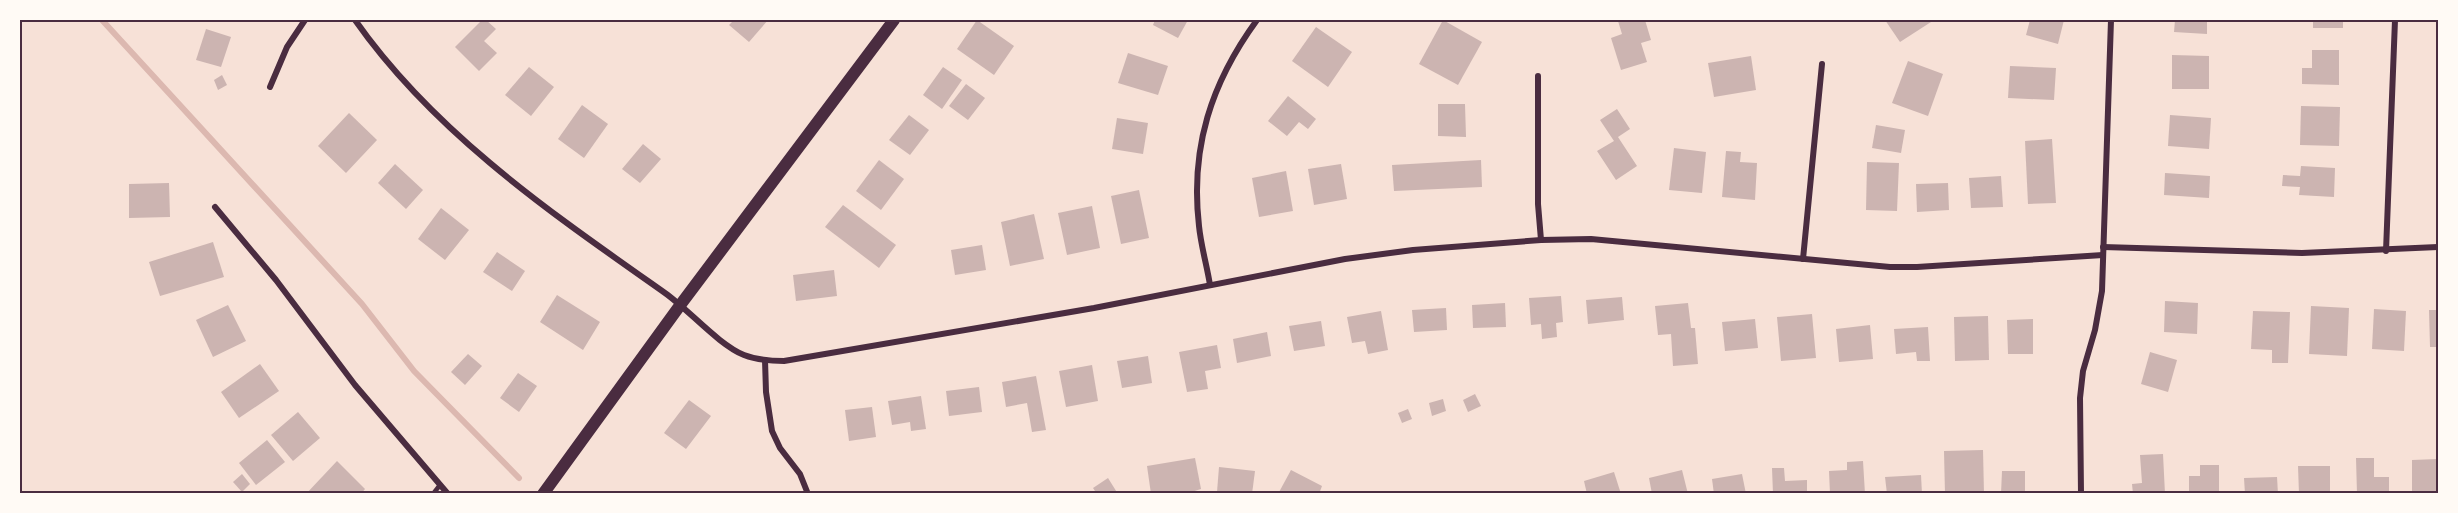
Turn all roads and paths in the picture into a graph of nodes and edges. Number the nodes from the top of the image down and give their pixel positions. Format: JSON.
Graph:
{"nodes":[{"id":1,"x":305,"y":20,"type":"edge"},
{"id":2,"x":355,"y":20,"type":"edge"},
{"id":3,"x":894,"y":20,"type":"edge"},
{"id":4,"x":1257,"y":20,"type":"edge"},
{"id":5,"x":2111,"y":20,"type":"edge"},
{"id":6,"x":2395,"y":20,"type":"edge"},
{"id":7,"x":1822,"y":64,"type":"dead end"},
{"id":8,"x":1538,"y":76,"type":"dead end"},
{"id":9,"x":270,"y":87,"type":"dead end"},
{"id":10,"x":215,"y":207,"type":"dead end"},
{"id":11,"x":1541,"y":240,"type":"junction"},
{"id":12,"x":2439,"y":248,"type":"edge"},
{"id":13,"x":2103,"y":251,"type":"junction"},
{"id":14,"x":2386,"y":251,"type":"junction"},
{"id":15,"x":1803,"y":259,"type":"junction"},
{"id":16,"x":1210,"y":285,"type":"junction"},
{"id":17,"x":681,"y":304,"type":"junction"},
{"id":18,"x":765,"y":360,"type":"junction"},
{"id":19,"x":440,"y":485,"type":"junction"},
{"id":20,"x":433,"y":494,"type":"edge"},
{"id":21,"x":448,"y":494,"type":"edge"},
{"id":22,"x":543,"y":494,"type":"edge"},
{"id":23,"x":808,"y":494,"type":"edge"},
{"id":24,"x":2081,"y":494,"type":"edge"}],
"edges":[{"from":1,"to":9,"type":"street"},
{"from":2,"to":17,"type":"street"},
{"from":3,"to":17,"type":"main road"},
{"from":4,"to":16,"type":"street"},
{"from":5,"to":13,"type":"street"},
{"from":6,"to":14,"type":"street"},
{"from":7,"to":15,"type":"street"},
{"from":8,"to":11,"type":"street"},
{"from":10,"to":19,"type":"street"},
{"from":11,"to":15,"type":"street"},
{"from":11,"to":16,"type":"street"},
{"from":12,"to":14,"type":"street"},
{"from":13,"to":14,"type":"street"},
{"from":13,"to":15,"type":"street"},
{"from":13,"to":24,"type":"street"},
{"from":16,"to":18,"type":"street"},
{"from":17,"to":18,"type":"street"},
{"from":17,"to":22,"type":"main road"},
{"from":18,"to":23,"type":"street"},
{"from":19,"to":20,"type":"lane"},
{"from":19,"to":21,"type":"street"}]}
